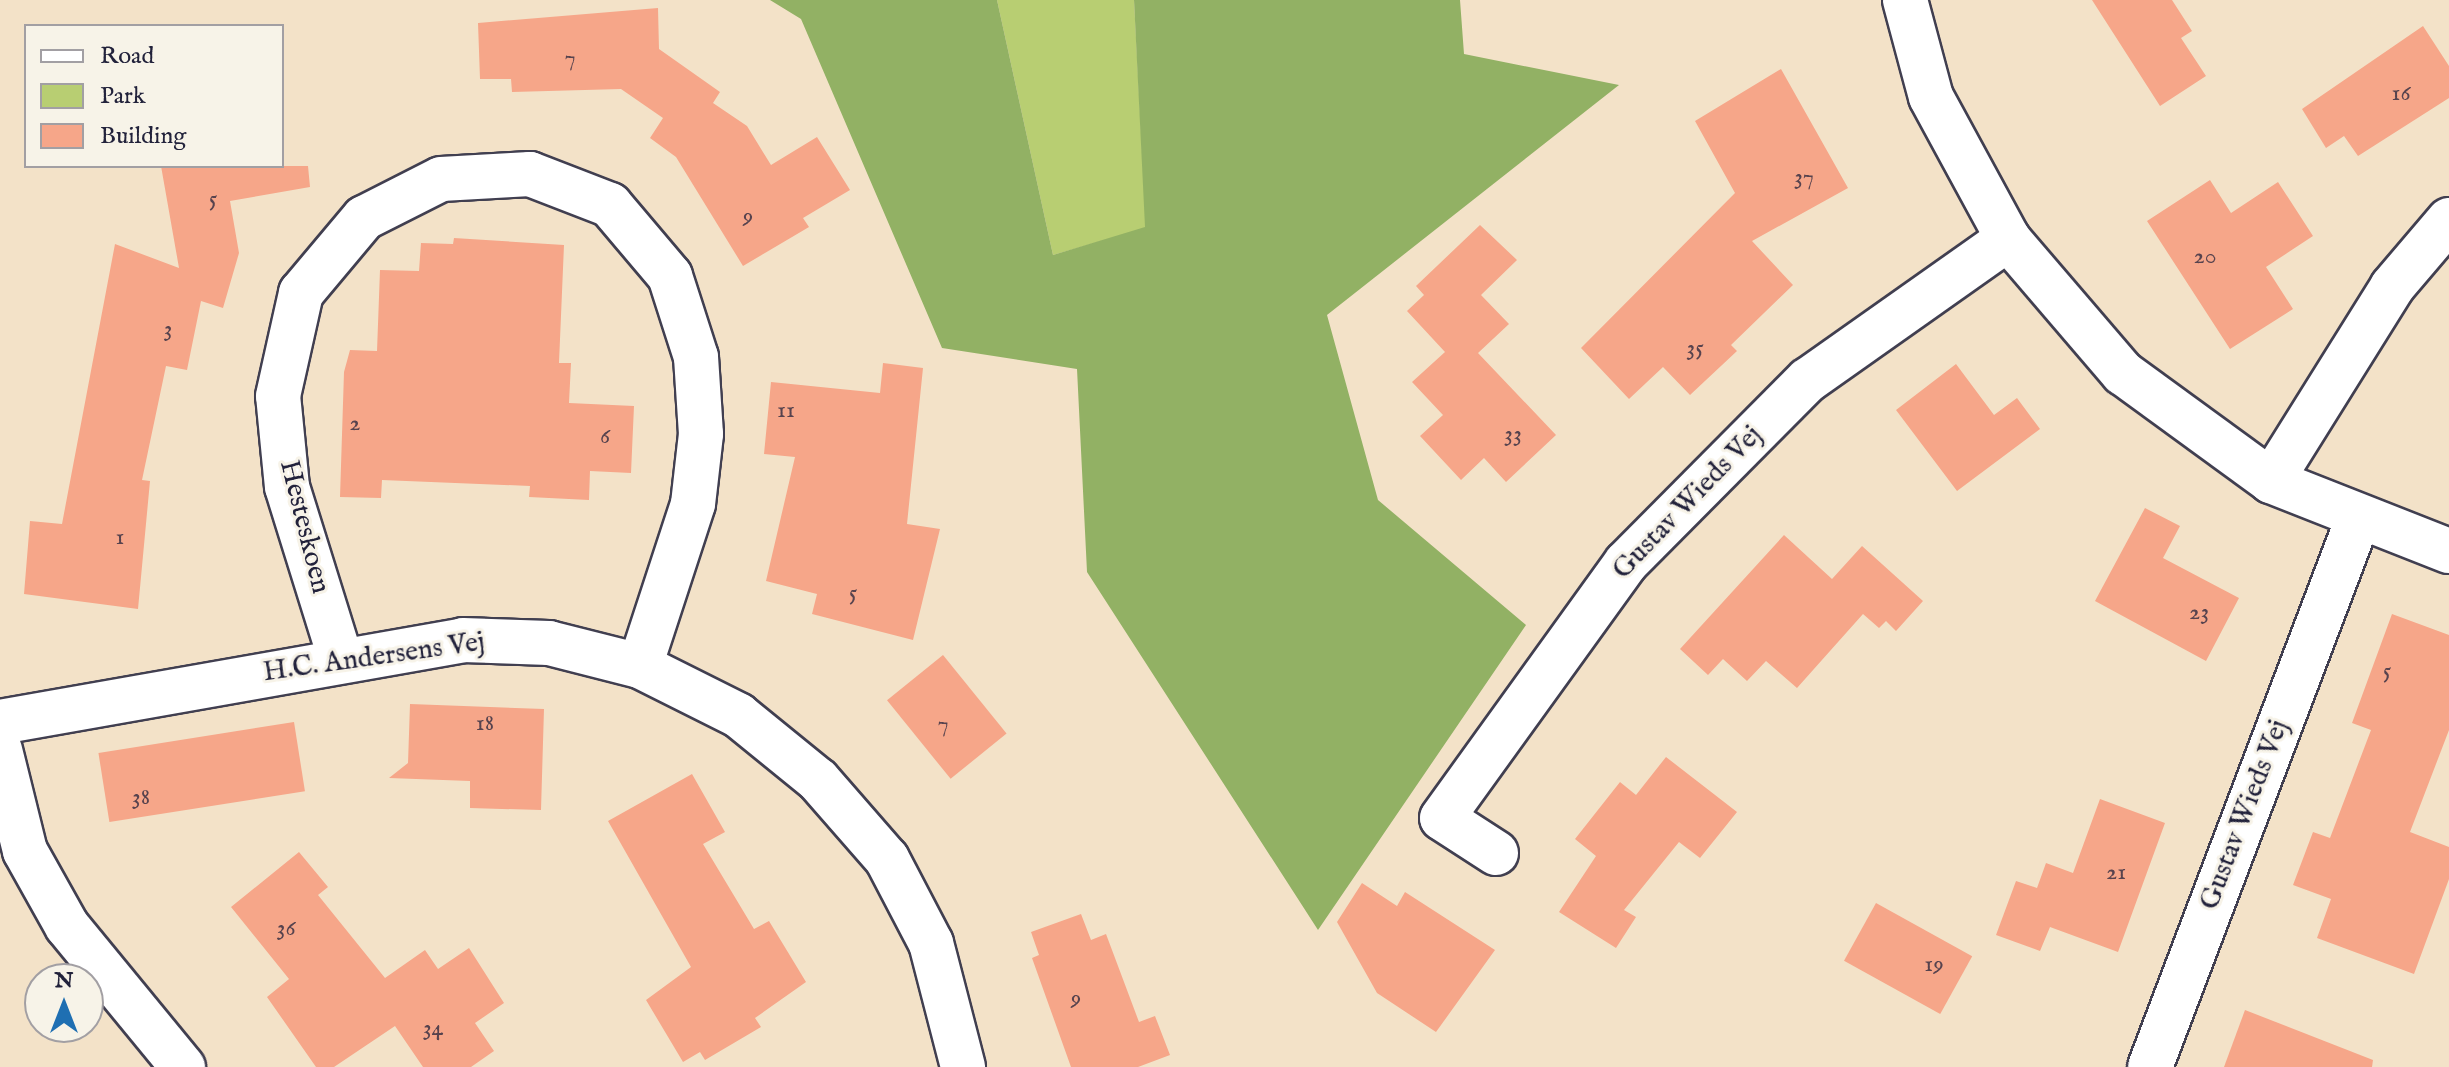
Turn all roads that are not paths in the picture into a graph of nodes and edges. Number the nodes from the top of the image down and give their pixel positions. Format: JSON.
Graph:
{"nodes":[{"id":1,"x":1905,"y":0,"type":"edge"},
{"id":2,"x":2449,"y":220,"type":"edge"},
{"id":3,"x":2008,"y":239,"type":"junction"},
{"id":4,"x":2271,"y":481,"type":"junction"},
{"id":5,"x":2358,"y":519,"type":"junction"},
{"id":6,"x":2449,"y":551,"type":"edge"},
{"id":7,"x":340,"y":657,"type":"junction"},
{"id":8,"x":640,"y":666,"type":"junction"},
{"id":9,"x":0,"y":722,"type":"edge"},
{"id":10,"x":0,"y":750,"type":"edge"},
{"id":11,"x":1496,"y":853,"type":"dead end"},
{"id":12,"x":183,"y":1067,"type":"edge"},
{"id":13,"x":963,"y":1067,"type":"edge"},
{"id":14,"x":2150,"y":1067,"type":"edge"}],
"edges":[{"from":1,"to":3,"type":"street"},
{"from":2,"to":4,"type":"street"},
{"from":3,"to":4,"type":"street"},
{"from":3,"to":11,"type":"street","name":"Gustav Wieds Vej"},
{"from":4,"to":5,"type":"street"},
{"from":5,"to":6,"type":"street"},
{"from":5,"to":14,"type":"street","name":"Gustav Wieds Vej"},
{"from":7,"to":8,"type":"street","name":"H.C. Andersens Vej"},
{"from":7,"to":8,"type":"street","name":"Hesteskoen"},
{"from":7,"to":9,"type":"street","name":"H.C. Andersens Vej"},
{"from":8,"to":13,"type":"street","name":"H.C. Andersens Vej"},
{"from":10,"to":12,"type":"street"}]}
